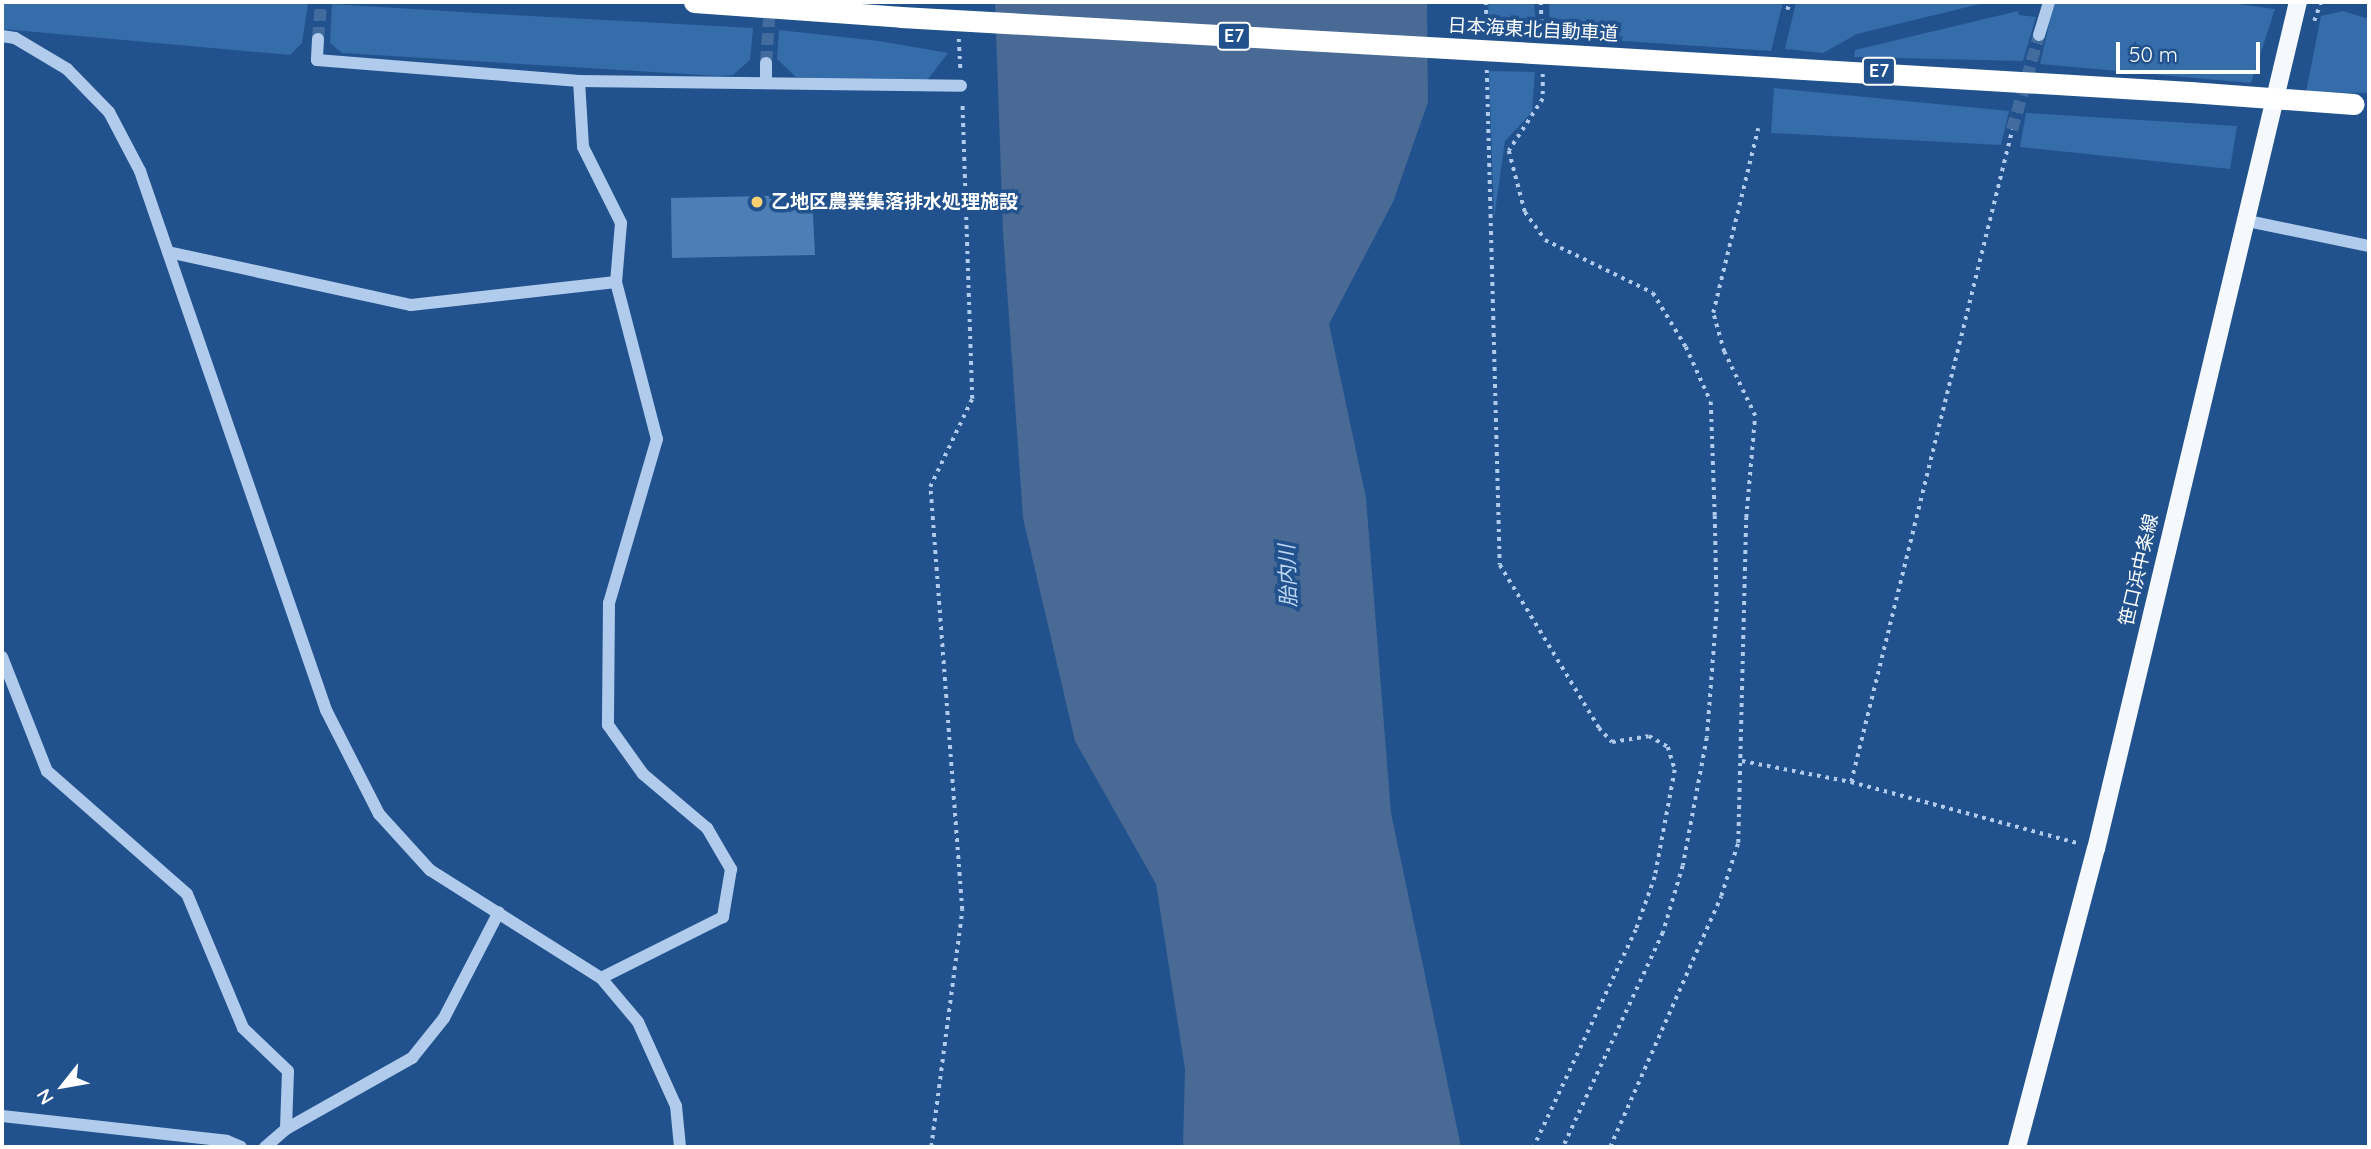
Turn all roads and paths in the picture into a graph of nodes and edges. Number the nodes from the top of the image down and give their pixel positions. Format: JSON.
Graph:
{"nodes":[{"id":1,"x":694,"y":2,"type":"edge"},
{"id":2,"x":1486,"y":2,"type":"edge"},
{"id":3,"x":1541,"y":2,"type":"edge"},
{"id":4,"x":1790,"y":2,"type":"edge"},
{"id":5,"x":2049,"y":2,"type":"edge"},
{"id":6,"x":2298,"y":2,"type":"edge"},
{"id":7,"x":1787,"y":10,"type":"dead end"},
{"id":8,"x":959,"y":26,"type":"dead end"},
{"id":9,"x":2039,"y":35,"type":"tunnel mouth"},
{"id":10,"x":2,"y":36,"type":"edge"},
{"id":11,"x":318,"y":39,"type":"tunnel mouth"},
{"id":12,"x":1487,"y":43,"type":"dead end"},
{"id":13,"x":1542,"y":44,"type":"dead end"},
{"id":14,"x":1487,"y":57,"type":"dead end"},
{"id":15,"x":766,"y":63,"type":"tunnel mouth"},
{"id":16,"x":1543,"y":72,"type":"dead end"},
{"id":17,"x":579,"y":81,"type":"junction"},
{"id":18,"x":766,"y":83,"type":"junction"},
{"id":19,"x":961,"y":86,"type":"junction"},
{"id":20,"x":2362,"y":105,"type":"edge"},
{"id":21,"x":1758,"y":128,"type":"dead end"},
{"id":22,"x":2012,"y":130,"type":"tunnel mouth"},
{"id":23,"x":2243,"y":220,"type":"junction"},
{"id":24,"x":2369,"y":246,"type":"edge"},
{"id":25,"x":168,"y":253,"type":"junction"},
{"id":26,"x":616,"y":282,"type":"junction"},
{"id":27,"x":2,"y":657,"type":"edge"},
{"id":28,"x":1742,"y":761,"type":"junction"},
{"id":29,"x":1851,"y":782,"type":"junction"},
{"id":30,"x":2095,"y":849,"type":"junction"},
{"id":31,"x":499,"y":912,"type":"junction"},
{"id":32,"x":601,"y":978,"type":"junction"},
{"id":33,"x":2,"y":1115,"type":"edge"},
{"id":34,"x":286,"y":1129,"type":"junction"},
{"id":35,"x":241,"y":1147,"type":"edge"},
{"id":36,"x":265,"y":1147,"type":"edge"},
{"id":37,"x":680,"y":1147,"type":"edge"},
{"id":38,"x":931,"y":1147,"type":"edge"},
{"id":39,"x":1534,"y":1147,"type":"edge"},
{"id":40,"x":1563,"y":1147,"type":"edge"},
{"id":41,"x":1610,"y":1147,"type":"edge"},
{"id":42,"x":2017,"y":1147,"type":"edge"}],
"edges":[{"from":1,"to":20,"type":"highway","name":"日本海東北自動車道","number":"E7","bridge":true},
{"from":2,"to":12,"type":"path"},
{"from":3,"to":13,"type":"path"},
{"from":4,"to":7,"type":"path"},
{"from":5,"to":9,"type":"street"},
{"from":6,"to":23,"type":"main road","name":"笹口浜中条線"},
{"from":8,"to":19,"type":"path"},
{"from":10,"to":25,"type":"street"},
{"from":11,"to":17,"type":"street"},
{"from":14,"to":39,"type":"path"},
{"from":15,"to":18,"type":"street"},
{"from":16,"to":40,"type":"path"},
{"from":17,"to":18,"type":"street"},
{"from":17,"to":26,"type":"street"},
{"from":18,"to":19,"type":"street"},
{"from":19,"to":38,"type":"path"},
{"from":21,"to":28,"type":"path"},
{"from":22,"to":29,"type":"path"},
{"from":23,"to":24,"type":"street"},
{"from":23,"to":30,"type":"main road","name":"笹口浜中条線"},
{"from":25,"to":26,"type":"street"},
{"from":25,"to":31,"type":"street"},
{"from":26,"to":32,"type":"street"},
{"from":27,"to":34,"type":"street"},
{"from":28,"to":29,"type":"path"},
{"from":28,"to":41,"type":"path"},
{"from":29,"to":30,"type":"path"},
{"from":30,"to":42,"type":"main road","name":"笹口浜中条線"},
{"from":31,"to":32,"type":"street"},
{"from":31,"to":34,"type":"street"},
{"from":32,"to":37,"type":"street"},
{"from":33,"to":35,"type":"street"},
{"from":34,"to":36,"type":"street"}]}
